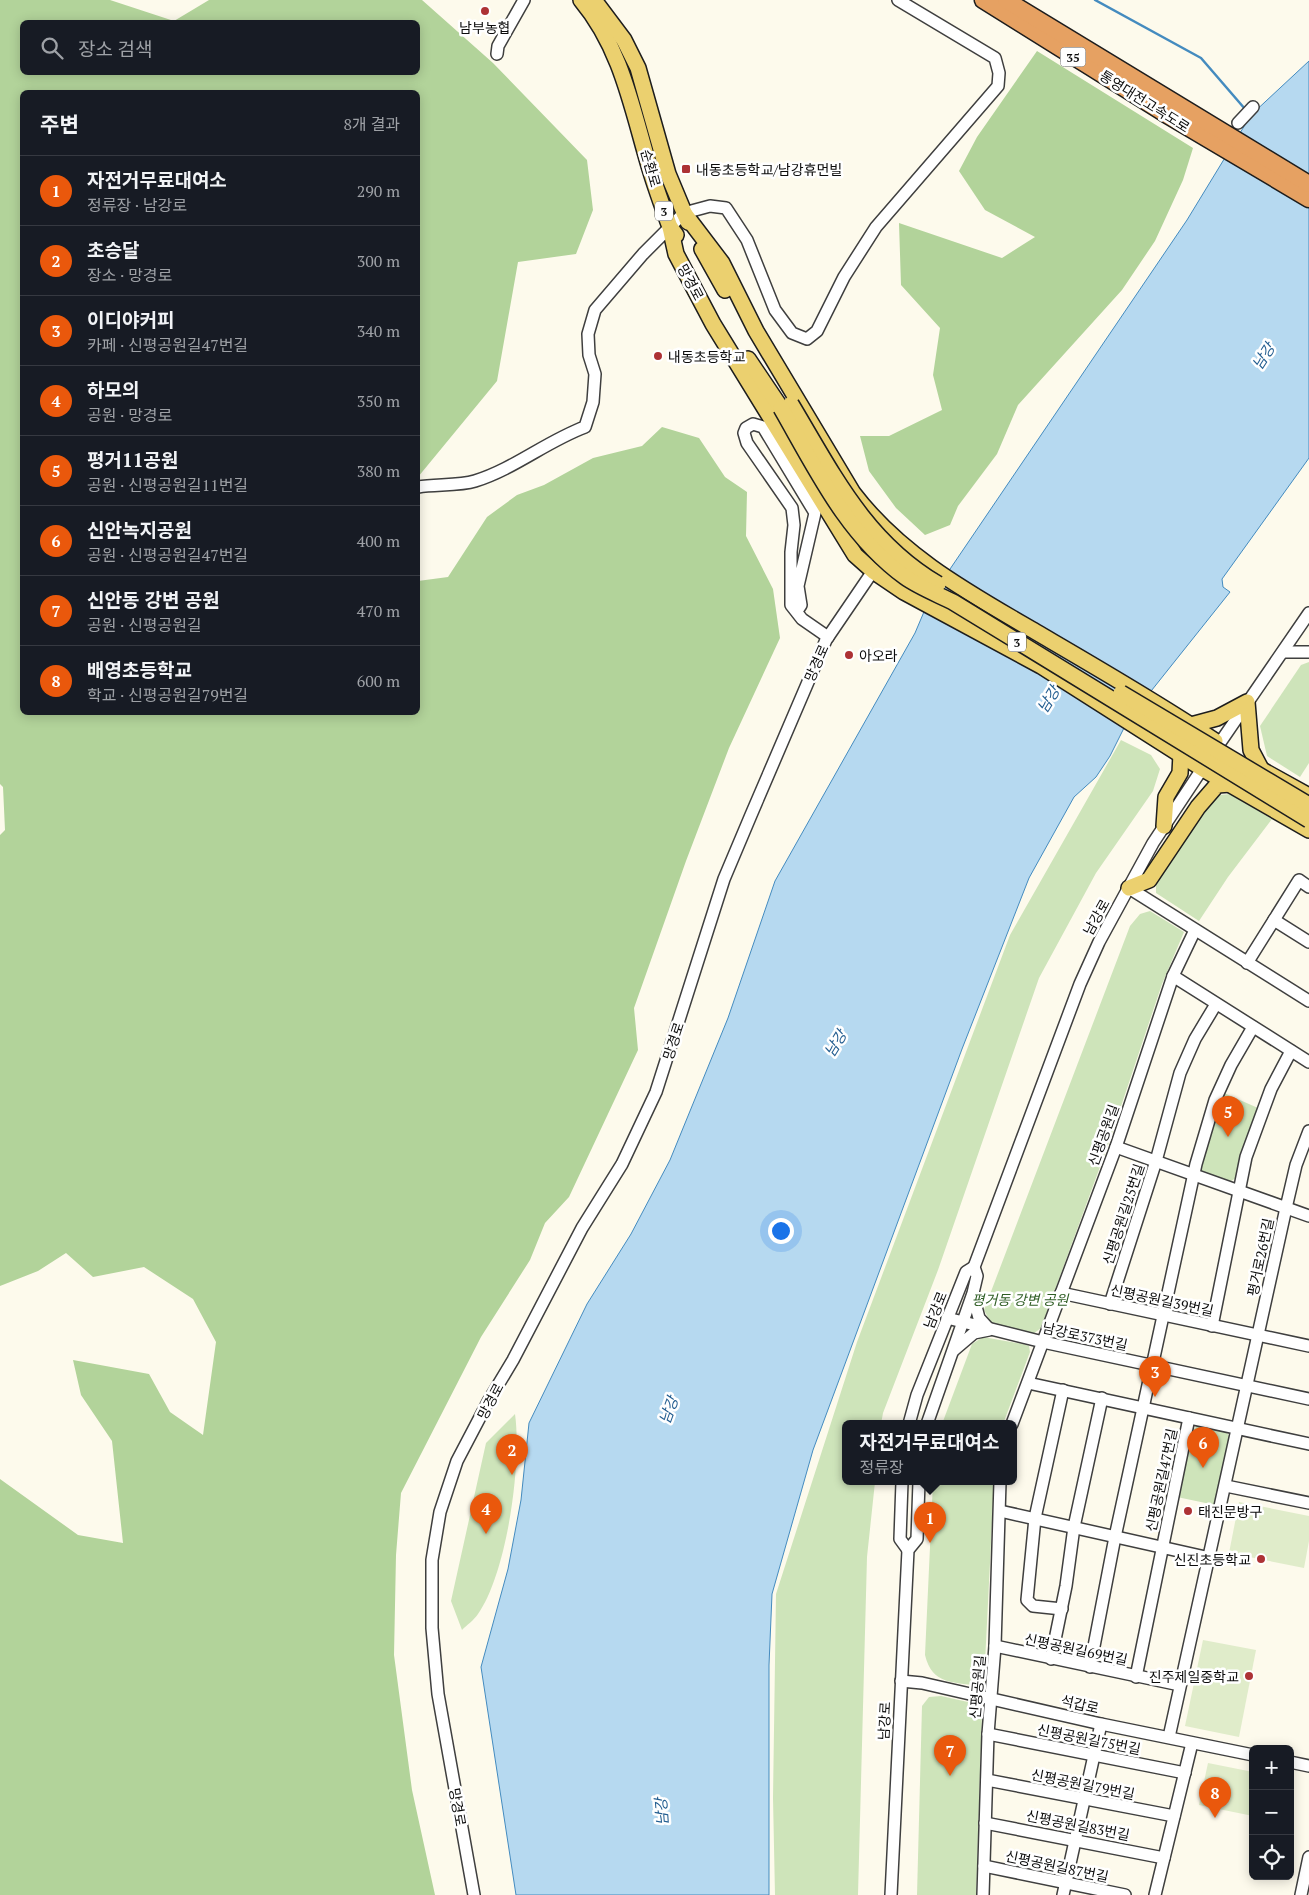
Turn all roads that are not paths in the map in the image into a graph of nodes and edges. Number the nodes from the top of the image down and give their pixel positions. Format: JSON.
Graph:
{"nodes":[{"id":1,"x":524,"y":0,"type":"edge"},
{"id":2,"x":581,"y":0,"type":"edge"},
{"id":3,"x":594,"y":0,"type":"edge"},
{"id":4,"x":898,"y":0,"type":"edge"},
{"id":5,"x":983,"y":0,"type":"edge"},
{"id":6,"x":1006,"y":0,"type":"edge"},
{"id":7,"x":497,"y":54,"type":"dead end"},
{"id":8,"x":1253,"y":107,"type":"dead end"},
{"id":9,"x":1169,"y":108,"type":"junction"},
{"id":10,"x":1238,"y":123,"type":"dead end"},
{"id":11,"x":1309,"y":184,"type":"edge"},
{"id":12,"x":1309,"y":199,"type":"edge"},
{"id":13,"x":684,"y":213,"type":"junction"},
{"id":14,"x":670,"y":227,"type":"junction"},
{"id":15,"x":786,"y":406,"type":"junction"},
{"id":16,"x":420,"y":487,"type":"edge"},
{"id":17,"x":901,"y":546,"type":"junction"},
{"id":18,"x":872,"y":571,"type":"junction"},
{"id":19,"x":797,"y":611,"type":"junction"},
{"id":20,"x":1308,"y":618,"type":"edge"},
{"id":21,"x":840,"y":619,"type":"junction"},
{"id":22,"x":813,"y":626,"type":"junction"},
{"id":23,"x":828,"y":637,"type":"junction"},
{"id":24,"x":821,"y":651,"type":"junction"},
{"id":25,"x":1283,"y":652,"type":"junction"},
{"id":26,"x":1309,"y":652,"type":"edge"},
{"id":27,"x":1247,"y":702,"type":"junction"},
{"id":28,"x":1191,"y":725,"type":"junction"},
{"id":29,"x":1218,"y":744,"type":"junction"},
{"id":30,"x":1181,"y":754,"type":"junction"},
{"id":31,"x":1203,"y":769,"type":"junction"},
{"id":32,"x":1261,"y":769,"type":"junction"},
{"id":33,"x":1231,"y":784,"type":"junction"},
{"id":34,"x":1309,"y":796,"type":"edge"},
{"id":35,"x":1309,"y":805,"type":"edge"},
{"id":36,"x":1309,"y":820,"type":"edge"},
{"id":37,"x":1164,"y":826,"type":"junction"},
{"id":38,"x":1309,"y":830,"type":"edge"},
{"id":39,"x":1309,"y":887,"type":"edge"},
{"id":40,"x":1129,"y":888,"type":"junction"},
{"id":41,"x":1274,"y":920,"type":"junction"},
{"id":42,"x":1195,"y":930,"type":"junction"},
{"id":43,"x":1309,"y":942,"type":"edge"},
{"id":44,"x":1247,"y":963,"type":"junction"},
{"id":45,"x":1173,"y":976,"type":"junction"},
{"id":46,"x":1309,"y":1001,"type":"edge"},
{"id":47,"x":1216,"y":1004,"type":"junction"},
{"id":48,"x":1253,"y":1027,"type":"junction"},
{"id":49,"x":1291,"y":1051,"type":"junction"},
{"id":50,"x":1309,"y":1062,"type":"edge"},
{"id":51,"x":1309,"y":1131,"type":"edge"},
{"id":52,"x":1116,"y":1147,"type":"junction"},
{"id":53,"x":1156,"y":1161,"type":"junction"},
{"id":54,"x":1193,"y":1174,"type":"junction"},
{"id":55,"x":1238,"y":1190,"type":"junction"},
{"id":56,"x":1286,"y":1208,"type":"junction"},
{"id":57,"x":1309,"y":1216,"type":"edge"},
{"id":58,"x":974,"y":1267,"type":"junction"},
{"id":59,"x":973,"y":1293,"type":"junction"},
{"id":60,"x":1061,"y":1293,"type":"junction"},
{"id":61,"x":1110,"y":1304,"type":"junction"},
{"id":62,"x":1164,"y":1316,"type":"junction"},
{"id":63,"x":947,"y":1318,"type":"junction"},
{"id":64,"x":962,"y":1323,"type":"junction"},
{"id":65,"x":1212,"y":1326,"type":"junction"},
{"id":66,"x":991,"y":1330,"type":"junction"},
{"id":67,"x":1258,"y":1336,"type":"junction"},
{"id":68,"x":1043,"y":1342,"type":"junction"},
{"id":69,"x":1308,"y":1344,"type":"edge"},
{"id":70,"x":953,"y":1352,"type":"junction"},
{"id":71,"x":1152,"y":1366,"type":"junction"},
{"id":72,"x":1028,"y":1382,"type":"junction"},
{"id":73,"x":1246,"y":1387,"type":"junction"},
{"id":74,"x":1063,"y":1390,"type":"junction"},
{"id":75,"x":1102,"y":1398,"type":"junction"},
{"id":76,"x":1309,"y":1399,"type":"edge"},
{"id":77,"x":1143,"y":1408,"type":"junction"},
{"id":78,"x":1189,"y":1418,"type":"junction"},
{"id":79,"x":910,"y":1420,"type":"edge"},
{"id":80,"x":928,"y":1420,"type":"edge"},
{"id":81,"x":1014,"y":1420,"type":"edge"},
{"id":82,"x":1238,"y":1429,"type":"junction"},
{"id":83,"x":1309,"y":1444,"type":"edge"},
{"id":84,"x":902,"y":1485,"type":"edge"},
{"id":85,"x":920,"y":1485,"type":"edge"},
{"id":86,"x":1000,"y":1485,"type":"edge"},
{"id":87,"x":1226,"y":1486,"type":"junction"},
{"id":88,"x":1309,"y":1503,"type":"edge"},
{"id":89,"x":1000,"y":1511,"type":"junction"},
{"id":90,"x":1035,"y":1518,"type":"junction"},
{"id":91,"x":1074,"y":1527,"type":"junction"},
{"id":92,"x":1115,"y":1537,"type":"junction"},
{"id":93,"x":1162,"y":1548,"type":"junction"},
{"id":94,"x":908,"y":1550,"type":"junction"},
{"id":95,"x":1210,"y":1558,"type":"junction"},
{"id":96,"x":1062,"y":1609,"type":"junction"},
{"id":97,"x":995,"y":1646,"type":"junction"},
{"id":98,"x":1050,"y":1659,"type":"junction"},
{"id":99,"x":1090,"y":1667,"type":"junction"},
{"id":100,"x":1136,"y":1677,"type":"junction"},
{"id":101,"x":901,"y":1682,"type":"junction"},
{"id":102,"x":1180,"y":1685,"type":"junction"},
{"id":103,"x":990,"y":1698,"type":"junction"},
{"id":104,"x":1101,"y":1724,"type":"junction"},
{"id":105,"x":988,"y":1734,"type":"junction"},
{"id":106,"x":1169,"y":1738,"type":"junction"},
{"id":107,"x":1192,"y":1743,"type":"junction"},
{"id":108,"x":1249,"y":1753,"type":"edge"},
{"id":109,"x":1094,"y":1755,"type":"junction"},
{"id":110,"x":1294,"y":1763,"type":"edge"},
{"id":111,"x":1309,"y":1766,"type":"edge"},
{"id":112,"x":1185,"y":1773,"type":"junction"},
{"id":113,"x":986,"y":1780,"type":"junction"},
{"id":114,"x":1084,"y":1799,"type":"junction"},
{"id":115,"x":1174,"y":1816,"type":"junction"},
{"id":116,"x":985,"y":1823,"type":"junction"},
{"id":117,"x":1075,"y":1840,"type":"junction"},
{"id":118,"x":1309,"y":1856,"type":"edge"},
{"id":119,"x":1164,"y":1858,"type":"junction"},
{"id":120,"x":984,"y":1866,"type":"junction"},
{"id":121,"x":1065,"y":1883,"type":"junction"},
{"id":122,"x":474,"y":1895,"type":"edge"},
{"id":123,"x":891,"y":1895,"type":"edge"},
{"id":124,"x":983,"y":1895,"type":"edge"},
{"id":125,"x":1063,"y":1895,"type":"edge"},
{"id":126,"x":1125,"y":1895,"type":"edge"},
{"id":127,"x":1155,"y":1895,"type":"edge"},
{"id":128,"x":1301,"y":1895,"type":"edge"}],
"edges":[{"from":1,"to":7,"type":"street"},
{"from":2,"to":14,"type":"main road","name":"순환로","number":"3"},
{"from":3,"to":13,"type":"main road","name":"순환로","number":"3"},
{"from":4,"to":13,"type":"street"},
{"from":5,"to":9,"type":"highway","name":"통영대전고속도로","number":"35"},
{"from":6,"to":9,"type":"highway","name":"통영대전고속도로","number":"35"},
{"from":8,"to":10,"type":"street"},
{"from":9,"to":11,"type":"highway","name":"통영대전고속도로","number":"35"},
{"from":9,"to":12,"type":"highway","name":"통영대전고속도로","number":"35"},
{"from":13,"to":14,"type":"street"},
{"from":13,"to":15,"type":"main road","name":"순환로","number":"3"},
{"from":13,"to":17,"type":"main road"},
{"from":14,"to":15,"type":"main road","name":"순환로","number":"3"},
{"from":14,"to":16,"type":"street"},
{"from":14,"to":18,"type":"main road","name":"망경로"},
{"from":15,"to":35,"type":"main road","number":"3","bridge":true},
{"from":15,"to":36,"type":"main road","number":"3","bridge":true},
{"from":17,"to":18,"type":"main road"},
{"from":17,"to":28,"type":"main road"},
{"from":18,"to":21,"type":"street","name":"망경로"},
{"from":18,"to":30,"type":"main road"},
{"from":19,"to":19,"type":"street"},
{"from":19,"to":22,"type":"street"},
{"from":20,"to":25,"type":"street","name":"남강로"},
{"from":21,"to":22,"type":"street"},
{"from":21,"to":23,"type":"street","name":"망경로"},
{"from":22,"to":23,"type":"street"},
{"from":22,"to":24,"type":"street"},
{"from":23,"to":24,"type":"street","name":"망경로"},
{"from":24,"to":122,"type":"street","name":"망경로"},
{"from":25,"to":26,"type":"street"},
{"from":25,"to":27,"type":"street","name":"남강로"},
{"from":27,"to":28,"type":"main road"},
{"from":27,"to":29,"type":"street","name":"남강로"},
{"from":27,"to":32,"type":"main road"},
{"from":28,"to":29,"type":"main road"},
{"from":29,"to":31,"type":"street","name":"남강로"},
{"from":29,"to":32,"type":"main road"},
{"from":30,"to":31,"type":"main road"},
{"from":30,"to":37,"type":"main road"},
{"from":31,"to":33,"type":"main road"},
{"from":31,"to":37,"type":"street","name":"남강로"},
{"from":32,"to":34,"type":"main road"},
{"from":33,"to":38,"type":"main road"},
{"from":33,"to":40,"type":"main road"},
{"from":37,"to":40,"type":"street","name":"남강로"},
{"from":39,"to":41,"type":"street"},
{"from":40,"to":42,"type":"street"},
{"from":40,"to":58,"type":"street","name":"남강로"},
{"from":41,"to":43,"type":"street"},
{"from":41,"to":44,"type":"street"},
{"from":42,"to":44,"type":"street"},
{"from":42,"to":45,"type":"street","name":"신평공원길"},
{"from":44,"to":46,"type":"street"},
{"from":45,"to":47,"type":"street"},
{"from":45,"to":52,"type":"street","name":"신평공원길"},
{"from":47,"to":48,"type":"street"},
{"from":47,"to":53,"type":"street"},
{"from":48,"to":49,"type":"street"},
{"from":48,"to":54,"type":"street"},
{"from":49,"to":50,"type":"street"},
{"from":49,"to":55,"type":"street"},
{"from":51,"to":56,"type":"street"},
{"from":52,"to":53,"type":"street","name":"신평공원길25번길"},
{"from":52,"to":60,"type":"street","name":"신평공원길"},
{"from":53,"to":54,"type":"street","name":"신평공원길25번길"},
{"from":53,"to":61,"type":"street","name":"신평공원길25번길"},
{"from":54,"to":55,"type":"street","name":"신평공원길25번길"},
{"from":54,"to":62,"type":"street"},
{"from":55,"to":56,"type":"street","name":"신평공원길25번길"},
{"from":55,"to":65,"type":"street"},
{"from":56,"to":57,"type":"street","name":"평거로26번길"},
{"from":56,"to":67,"type":"street","name":"평거로26번길"},
{"from":58,"to":59,"type":"street","name":"남강로"},
{"from":58,"to":63,"type":"street","name":"남강로"},
{"from":59,"to":64,"type":"street","name":"남강로"},
{"from":59,"to":66,"type":"street"},
{"from":60,"to":61,"type":"street","name":"신평공원길39번길"},
{"from":60,"to":68,"type":"street","name":"신평공원길"},
{"from":61,"to":62,"type":"street","name":"신평공원길39번길"},
{"from":62,"to":65,"type":"street","name":"신평공원길39번길"},
{"from":62,"to":71,"type":"street"},
{"from":63,"to":64,"type":"street","name":"남강로373번길"},
{"from":63,"to":79,"type":"street","name":"남강로"},
{"from":64,"to":66,"type":"street","name":"남강로373번길"},
{"from":64,"to":70,"type":"street","name":"남강로"},
{"from":65,"to":67,"type":"street","name":"신평공원길39번길"},
{"from":66,"to":68,"type":"street","name":"남강로373번길"},
{"from":66,"to":70,"type":"street"},
{"from":67,"to":69,"type":"street","name":"신평공원길39번길"},
{"from":67,"to":73,"type":"street","name":"평거로26번길"},
{"from":68,"to":71,"type":"street","name":"남강로373번길"},
{"from":68,"to":72,"type":"street","name":"신평공원길"},
{"from":70,"to":80,"type":"street","name":"남강로"},
{"from":71,"to":73,"type":"street","name":"남강로373번길"},
{"from":71,"to":77,"type":"street"},
{"from":72,"to":74,"type":"street","name":"신평공원길47번길"},
{"from":72,"to":81,"type":"street","name":"신평공원길"},
{"from":73,"to":76,"type":"street","name":"남강로373번길"},
{"from":73,"to":82,"type":"street","name":"평거로26번길"},
{"from":74,"to":75,"type":"street","name":"신평공원길47번길"},
{"from":74,"to":90,"type":"street"},
{"from":75,"to":77,"type":"street","name":"신평공원길47번길"},
{"from":75,"to":91,"type":"street"},
{"from":77,"to":78,"type":"street","name":"신평공원길47번길"},
{"from":77,"to":92,"type":"street"},
{"from":78,"to":82,"type":"street","name":"신평공원길47번길"},
{"from":78,"to":93,"type":"street","name":"신평공원길47번길"},
{"from":82,"to":83,"type":"street","name":"신평공원길47번길"},
{"from":82,"to":87,"type":"street"},
{"from":84,"to":94,"type":"street","name":"남강로"},
{"from":85,"to":94,"type":"street","name":"남강로"},
{"from":86,"to":89,"type":"street","name":"신평공원길"},
{"from":87,"to":88,"type":"street"},
{"from":87,"to":95,"type":"street"},
{"from":89,"to":90,"type":"street"},
{"from":89,"to":97,"type":"street","name":"신평공원길"},
{"from":90,"to":91,"type":"street"},
{"from":90,"to":96,"type":"street"},
{"from":91,"to":92,"type":"street"},
{"from":91,"to":96,"type":"street"},
{"from":92,"to":93,"type":"street"},
{"from":92,"to":99,"type":"street"},
{"from":93,"to":95,"type":"street"},
{"from":93,"to":100,"type":"street","name":"신평공원길47번길"},
{"from":94,"to":101,"type":"street","name":"남강로"},
{"from":95,"to":102,"type":"street"},
{"from":96,"to":98,"type":"street"},
{"from":97,"to":98,"type":"street","name":"신평공원길69번길"},
{"from":97,"to":103,"type":"street","name":"신평공원길"},
{"from":98,"to":99,"type":"street","name":"신평공원길69번길"},
{"from":99,"to":100,"type":"street","name":"신평공원길69번길"},
{"from":100,"to":102,"type":"street","name":"신평공원길69번길"},
{"from":101,"to":103,"type":"street","name":"석갑로"},
{"from":101,"to":123,"type":"street","name":"남강로"},
{"from":102,"to":106,"type":"street"},
{"from":103,"to":104,"type":"street","name":"석갑로"},
{"from":103,"to":105,"type":"street","name":"신평공원길"},
{"from":104,"to":106,"type":"street","name":"석갑로"},
{"from":104,"to":109,"type":"street"},
{"from":105,"to":109,"type":"street","name":"신평공원길75번길"},
{"from":105,"to":113,"type":"street","name":"신평공원길"},
{"from":106,"to":107,"type":"street","name":"석갑로"},
{"from":107,"to":108,"type":"street","name":"석갑로"},
{"from":107,"to":112,"type":"street"},
{"from":109,"to":112,"type":"street","name":"신평공원길75번길"},
{"from":109,"to":114,"type":"street"},
{"from":110,"to":111,"type":"street"},
{"from":112,"to":115,"type":"street"},
{"from":113,"to":114,"type":"street","name":"신평공원길79번길"},
{"from":113,"to":116,"type":"street","name":"신평공원길"},
{"from":114,"to":115,"type":"street","name":"신평공원길79번길"},
{"from":114,"to":117,"type":"street"},
{"from":115,"to":119,"type":"street"},
{"from":116,"to":117,"type":"street","name":"신평공원길83번길"},
{"from":116,"to":120,"type":"street","name":"신평공원길"},
{"from":117,"to":119,"type":"street","name":"신평공원길83번길"},
{"from":117,"to":121,"type":"street"},
{"from":118,"to":128,"type":"street"},
{"from":119,"to":127,"type":"street"},
{"from":120,"to":121,"type":"street","name":"신평공원길87번길"},
{"from":120,"to":124,"type":"street","name":"신평공원길"},
{"from":121,"to":125,"type":"street"},
{"from":121,"to":126,"type":"street","name":"신평공원길87번길"}]}
